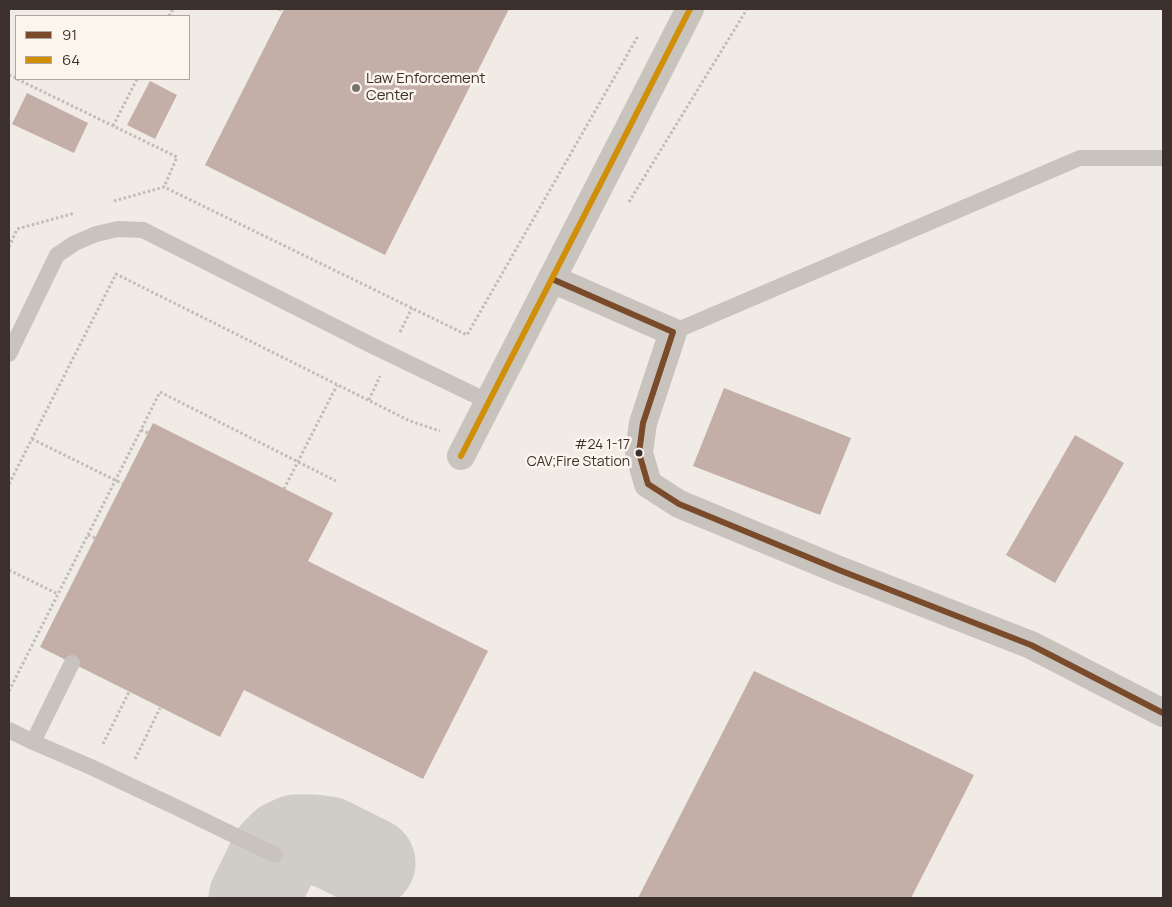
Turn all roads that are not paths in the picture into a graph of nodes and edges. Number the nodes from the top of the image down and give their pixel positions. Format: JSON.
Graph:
{"nodes":[{"id":1,"x":690,"y":9,"type":"edge"},
{"id":2,"x":1163,"y":158,"type":"edge"},
{"id":3,"x":552,"y":279,"type":"junction"},
{"id":4,"x":673,"y":332,"type":"junction"},
{"id":5,"x":9,"y":354,"type":"edge"},
{"id":6,"x":489,"y":402,"type":"junction"},
{"id":7,"x":461,"y":456,"type":"dead end"},
{"id":8,"x":72,"y":664,"type":"dead end"},
{"id":9,"x":1163,"y":713,"type":"edge"},
{"id":10,"x":9,"y":730,"type":"edge"},
{"id":11,"x":32,"y":742,"type":"junction"},
{"id":12,"x":275,"y":855,"type":"dead end"}],
"edges":[{"from":1,"to":3,"type":"street"},
{"from":2,"to":4,"type":"lane"},
{"from":3,"to":4,"type":"street"},
{"from":3,"to":6,"type":"street"},
{"from":4,"to":9,"type":"street"},
{"from":5,"to":6,"type":"lane"},
{"from":6,"to":7,"type":"street"},
{"from":8,"to":11,"type":"lane"},
{"from":10,"to":11,"type":"lane"},
{"from":11,"to":12,"type":"lane"}]}
